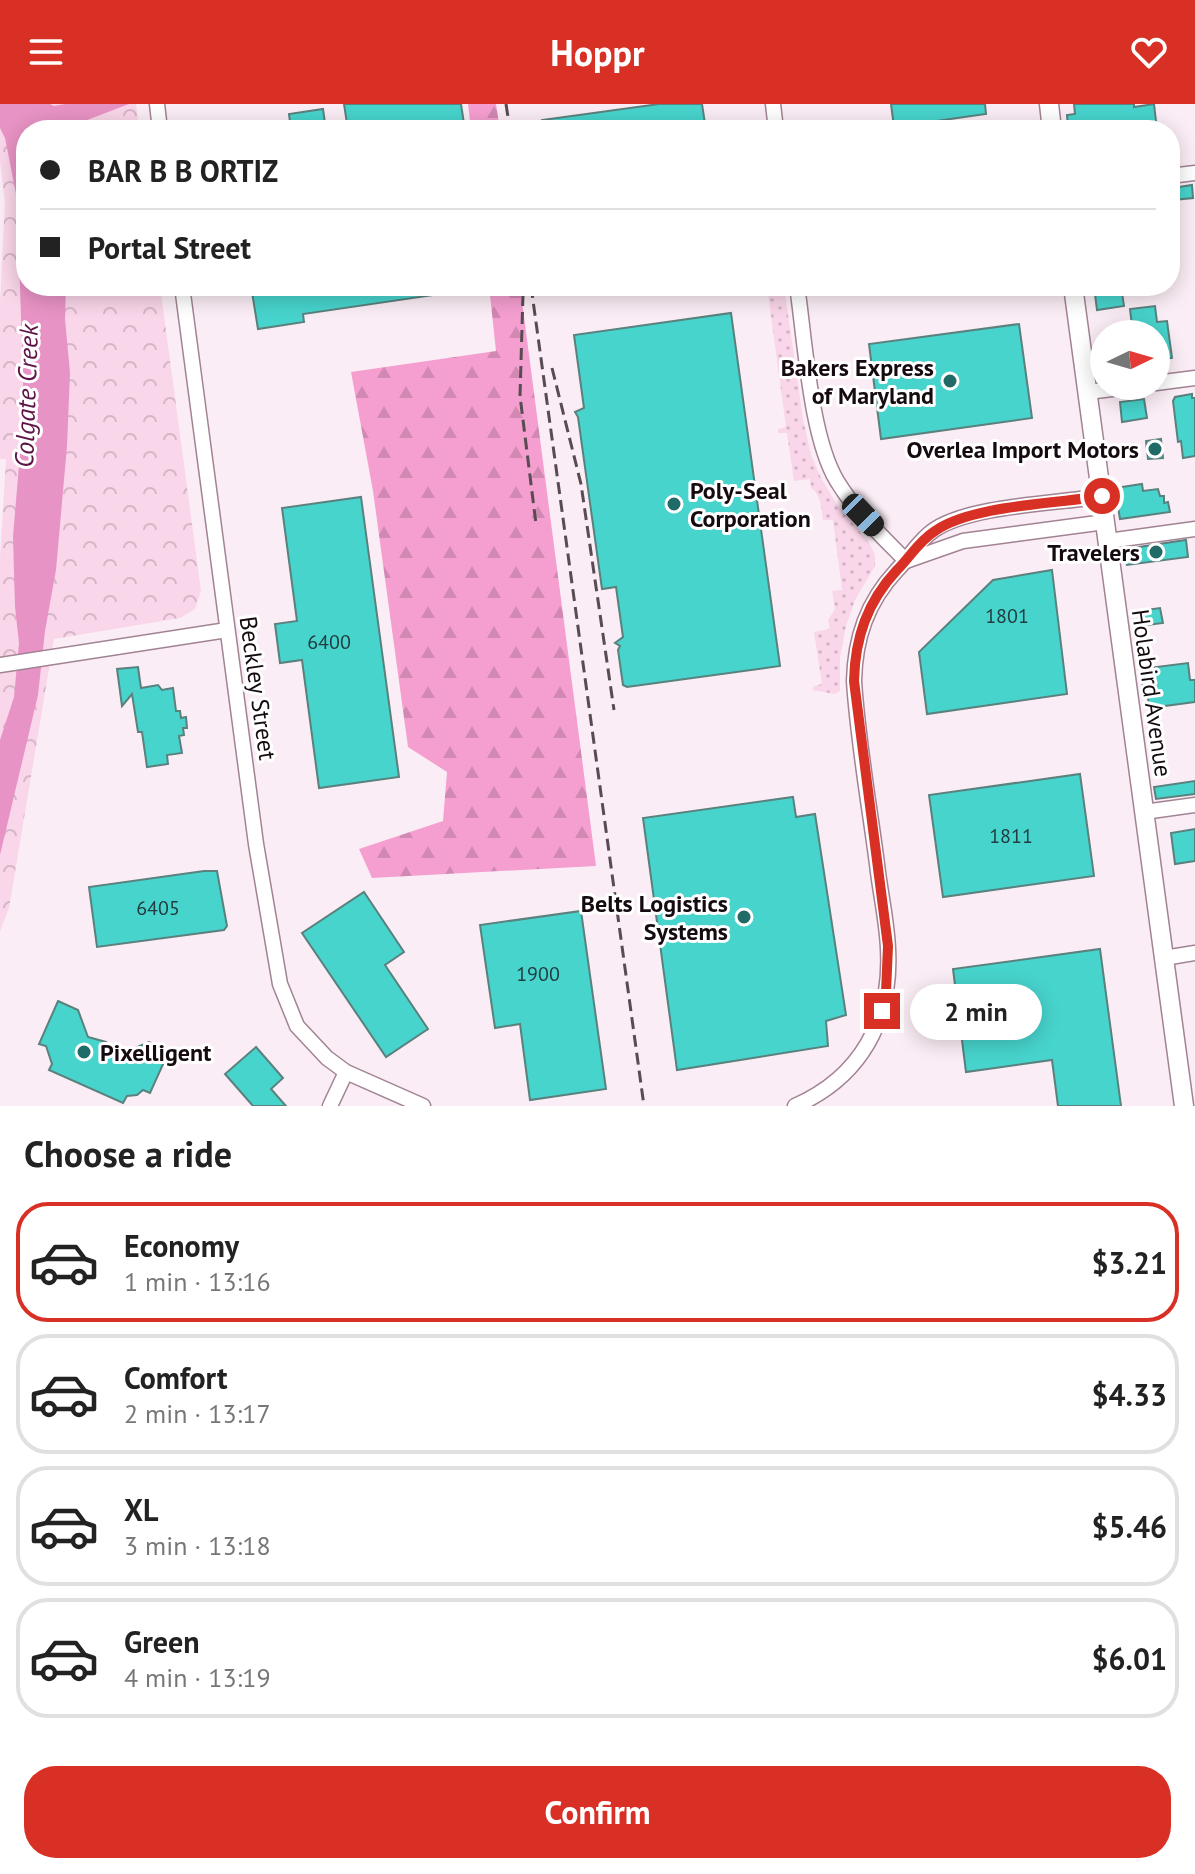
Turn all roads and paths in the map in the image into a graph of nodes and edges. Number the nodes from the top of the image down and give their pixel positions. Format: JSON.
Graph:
{"nodes":[{"id":1,"x":183,"y":296,"type":"edge"},
{"id":2,"x":799,"y":296,"type":"edge"},
{"id":3,"x":1074,"y":296,"type":"edge"},
{"id":4,"x":1195,"y":378,"type":"edge"},
{"id":5,"x":1170,"y":381,"type":"edge"},
{"id":6,"x":1088,"y":392,"type":"joint"},
{"id":7,"x":1102,"y":496,"type":"junction"},
{"id":8,"x":1195,"y":529,"type":"edge"},
{"id":9,"x":1106,"y":532,"type":"junction"},
{"id":10,"x":906,"y":561,"type":"junction"},
{"id":11,"x":227,"y":630,"type":"junction"},
{"id":12,"x":5,"y":664,"type":"edge"},
{"id":13,"x":1195,"y":805,"type":"edge"},
{"id":14,"x":1144,"y":812,"type":"junction"},
{"id":15,"x":1195,"y":953,"type":"edge"},
{"id":16,"x":1164,"y":958,"type":"junction"},
{"id":17,"x":346,"y":1072,"type":"junction"},
{"id":18,"x":330,"y":1106,"type":"edge"},
{"id":19,"x":423,"y":1106,"type":"edge"},
{"id":20,"x":795,"y":1106,"type":"edge"},
{"id":21,"x":1184,"y":1106,"type":"edge"}],
"edges":[{"from":1,"to":11,"type":"street","name":"Beckley Street"},
{"from":2,"to":10,"type":"street"},
{"from":3,"to":6,"type":"main road","name":"Holabird Avenue"},
{"from":4,"to":5,"type":"street"},
{"from":6,"to":7,"type":"main road","name":"Holabird Avenue"},
{"from":7,"to":9,"type":"main road","name":"Holabird Avenue"},
{"from":7,"to":10,"type":"street"},
{"from":8,"to":9,"type":"street"},
{"from":9,"to":10,"type":"street"},
{"from":9,"to":14,"type":"main road","name":"Holabird Avenue"},
{"from":10,"to":20,"type":"street"},
{"from":11,"to":12,"type":"street"},
{"from":11,"to":17,"type":"street","name":"Beckley Street"},
{"from":13,"to":14,"type":"street"},
{"from":14,"to":16,"type":"main road","name":"Holabird Avenue"},
{"from":15,"to":16,"type":"street"},
{"from":16,"to":21,"type":"main road","name":"Holabird Avenue"},
{"from":17,"to":18,"type":"street"},
{"from":17,"to":19,"type":"street","name":"Beckley Street"}]}
